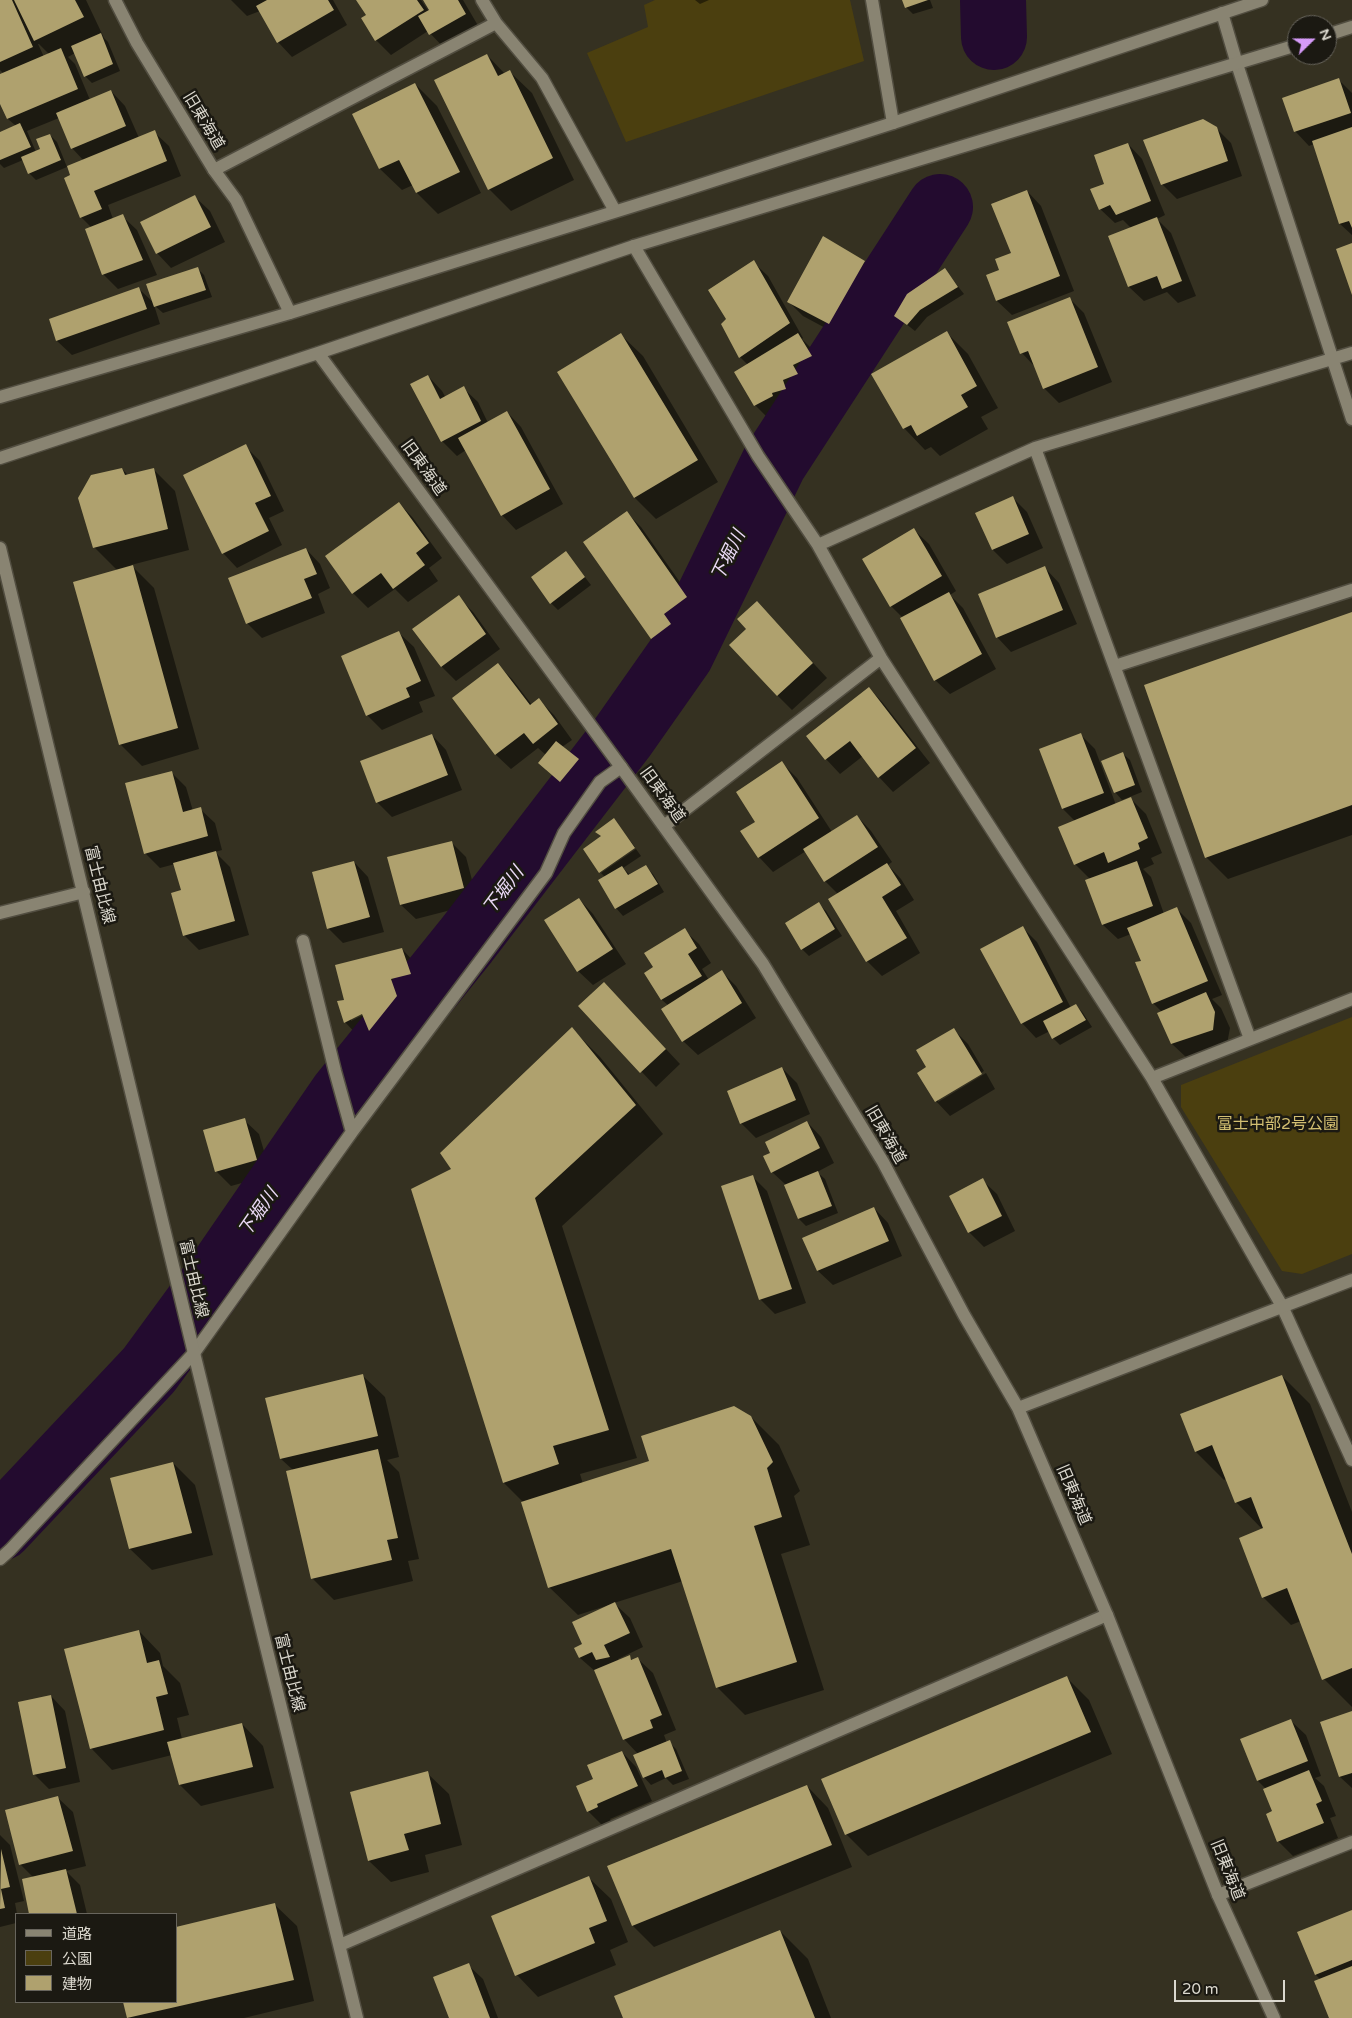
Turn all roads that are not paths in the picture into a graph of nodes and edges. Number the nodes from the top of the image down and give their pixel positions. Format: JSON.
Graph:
{"nodes":[{"id":1,"x":115,"y":0,"type":"edge"},
{"id":2,"x":482,"y":0,"type":"edge"},
{"id":3,"x":872,"y":0,"type":"edge"},
{"id":4,"x":1262,"y":0,"type":"edge"},
{"id":5,"x":1222,"y":13,"type":"junction"},
{"id":6,"x":496,"y":24,"type":"junction"},
{"id":7,"x":1352,"y":27,"type":"edge"},
{"id":8,"x":1337,"y":32,"type":"edge"},
{"id":9,"x":1287,"y":48,"type":"edge"},
{"id":10,"x":1237,"y":64,"type":"junction"},
{"id":11,"x":893,"y":123,"type":"junction"},
{"id":12,"x":214,"y":170,"type":"junction"},
{"id":13,"x":615,"y":212,"type":"junction"},
{"id":14,"x":634,"y":246,"type":"junction"},
{"id":15,"x":290,"y":313,"type":"junction"},
{"id":16,"x":318,"y":353,"type":"junction"},
{"id":17,"x":1352,"y":353,"type":"edge"},
{"id":18,"x":1334,"y":359,"type":"junction"},
{"id":19,"x":0,"y":397,"type":"edge"},
{"id":20,"x":1352,"y":419,"type":"edge"},
{"id":21,"x":1035,"y":448,"type":"junction"},
{"id":22,"x":0,"y":458,"type":"edge"},
{"id":23,"x":818,"y":545,"type":"junction"},
{"id":24,"x":0,"y":548,"type":"edge"},
{"id":25,"x":1352,"y":590,"type":"edge"},
{"id":26,"x":881,"y":658,"type":"junction"},
{"id":27,"x":1115,"y":666,"type":"junction"},
{"id":28,"x":619,"y":764,"type":"junction"},
{"id":29,"x":664,"y":826,"type":"junction"},
{"id":30,"x":84,"y":892,"type":"junction"},
{"id":31,"x":0,"y":913,"type":"edge"},
{"id":32,"x":303,"y":941,"type":"dead end"},
{"id":33,"x":1352,"y":999,"type":"edge"},
{"id":34,"x":1250,"y":1039,"type":"junction"},
{"id":35,"x":1152,"y":1078,"type":"junction"},
{"id":36,"x":352,"y":1132,"type":"junction"},
{"id":37,"x":1352,"y":1280,"type":"edge"},
{"id":38,"x":1282,"y":1306,"type":"junction"},
{"id":39,"x":194,"y":1353,"type":"junction"},
{"id":40,"x":1018,"y":1408,"type":"junction"},
{"id":41,"x":1352,"y":1460,"type":"edge"},
{"id":42,"x":0,"y":1559,"type":"edge"},
{"id":43,"x":1107,"y":1614,"type":"junction"},
{"id":44,"x":1352,"y":1842,"type":"edge"},
{"id":45,"x":1218,"y":1895,"type":"junction"},
{"id":46,"x":340,"y":1945,"type":"junction"},
{"id":47,"x":357,"y":2018,"type":"edge"},
{"id":48,"x":1274,"y":2018,"type":"edge"}],
"edges":[{"from":1,"to":12,"type":"street","name":"旧東海道"},
{"from":2,"to":6,"type":"street"},
{"from":3,"to":11,"type":"street"},
{"from":4,"to":5,"type":"street"},
{"from":5,"to":10,"type":"street"},
{"from":5,"to":11,"type":"street"},
{"from":6,"to":12,"type":"street"},
{"from":6,"to":13,"type":"street"},
{"from":7,"to":8,"type":"street"},
{"from":9,"to":10,"type":"street"},
{"from":10,"to":14,"type":"street"},
{"from":10,"to":18,"type":"street"},
{"from":11,"to":13,"type":"street"},
{"from":12,"to":15,"type":"street","name":"旧東海道"},
{"from":13,"to":15,"type":"street"},
{"from":14,"to":16,"type":"street"},
{"from":14,"to":23,"type":"street"},
{"from":15,"to":19,"type":"street"},
{"from":16,"to":22,"type":"street"},
{"from":16,"to":28,"type":"street","name":"旧東海道"},
{"from":17,"to":18,"type":"street"},
{"from":18,"to":20,"type":"street"},
{"from":18,"to":21,"type":"street"},
{"from":21,"to":23,"type":"street"},
{"from":21,"to":27,"type":"street"},
{"from":23,"to":26,"type":"street"},
{"from":24,"to":30,"type":"street","name":"富士由比線"},
{"from":25,"to":27,"type":"street"},
{"from":26,"to":29,"type":"street"},
{"from":26,"to":35,"type":"street"},
{"from":27,"to":34,"type":"street"},
{"from":28,"to":29,"type":"street","name":"旧東海道"},
{"from":28,"to":36,"type":"street"},
{"from":29,"to":40,"type":"street","name":"旧東海道"},
{"from":30,"to":31,"type":"street"},
{"from":30,"to":39,"type":"street","name":"富士由比線"},
{"from":32,"to":36,"type":"street"},
{"from":33,"to":34,"type":"street"},
{"from":34,"to":35,"type":"street"},
{"from":35,"to":38,"type":"street"},
{"from":36,"to":39,"type":"street"},
{"from":37,"to":38,"type":"street"},
{"from":38,"to":40,"type":"street"},
{"from":38,"to":41,"type":"street"},
{"from":39,"to":42,"type":"street"},
{"from":39,"to":46,"type":"street","name":"富士由比線"},
{"from":40,"to":43,"type":"street","name":"旧東海道"},
{"from":43,"to":45,"type":"street","name":"旧東海道"},
{"from":43,"to":46,"type":"street"},
{"from":44,"to":45,"type":"street"},
{"from":45,"to":48,"type":"street","name":"旧東海道"},
{"from":46,"to":47,"type":"street","name":"富士由比線"}]}
